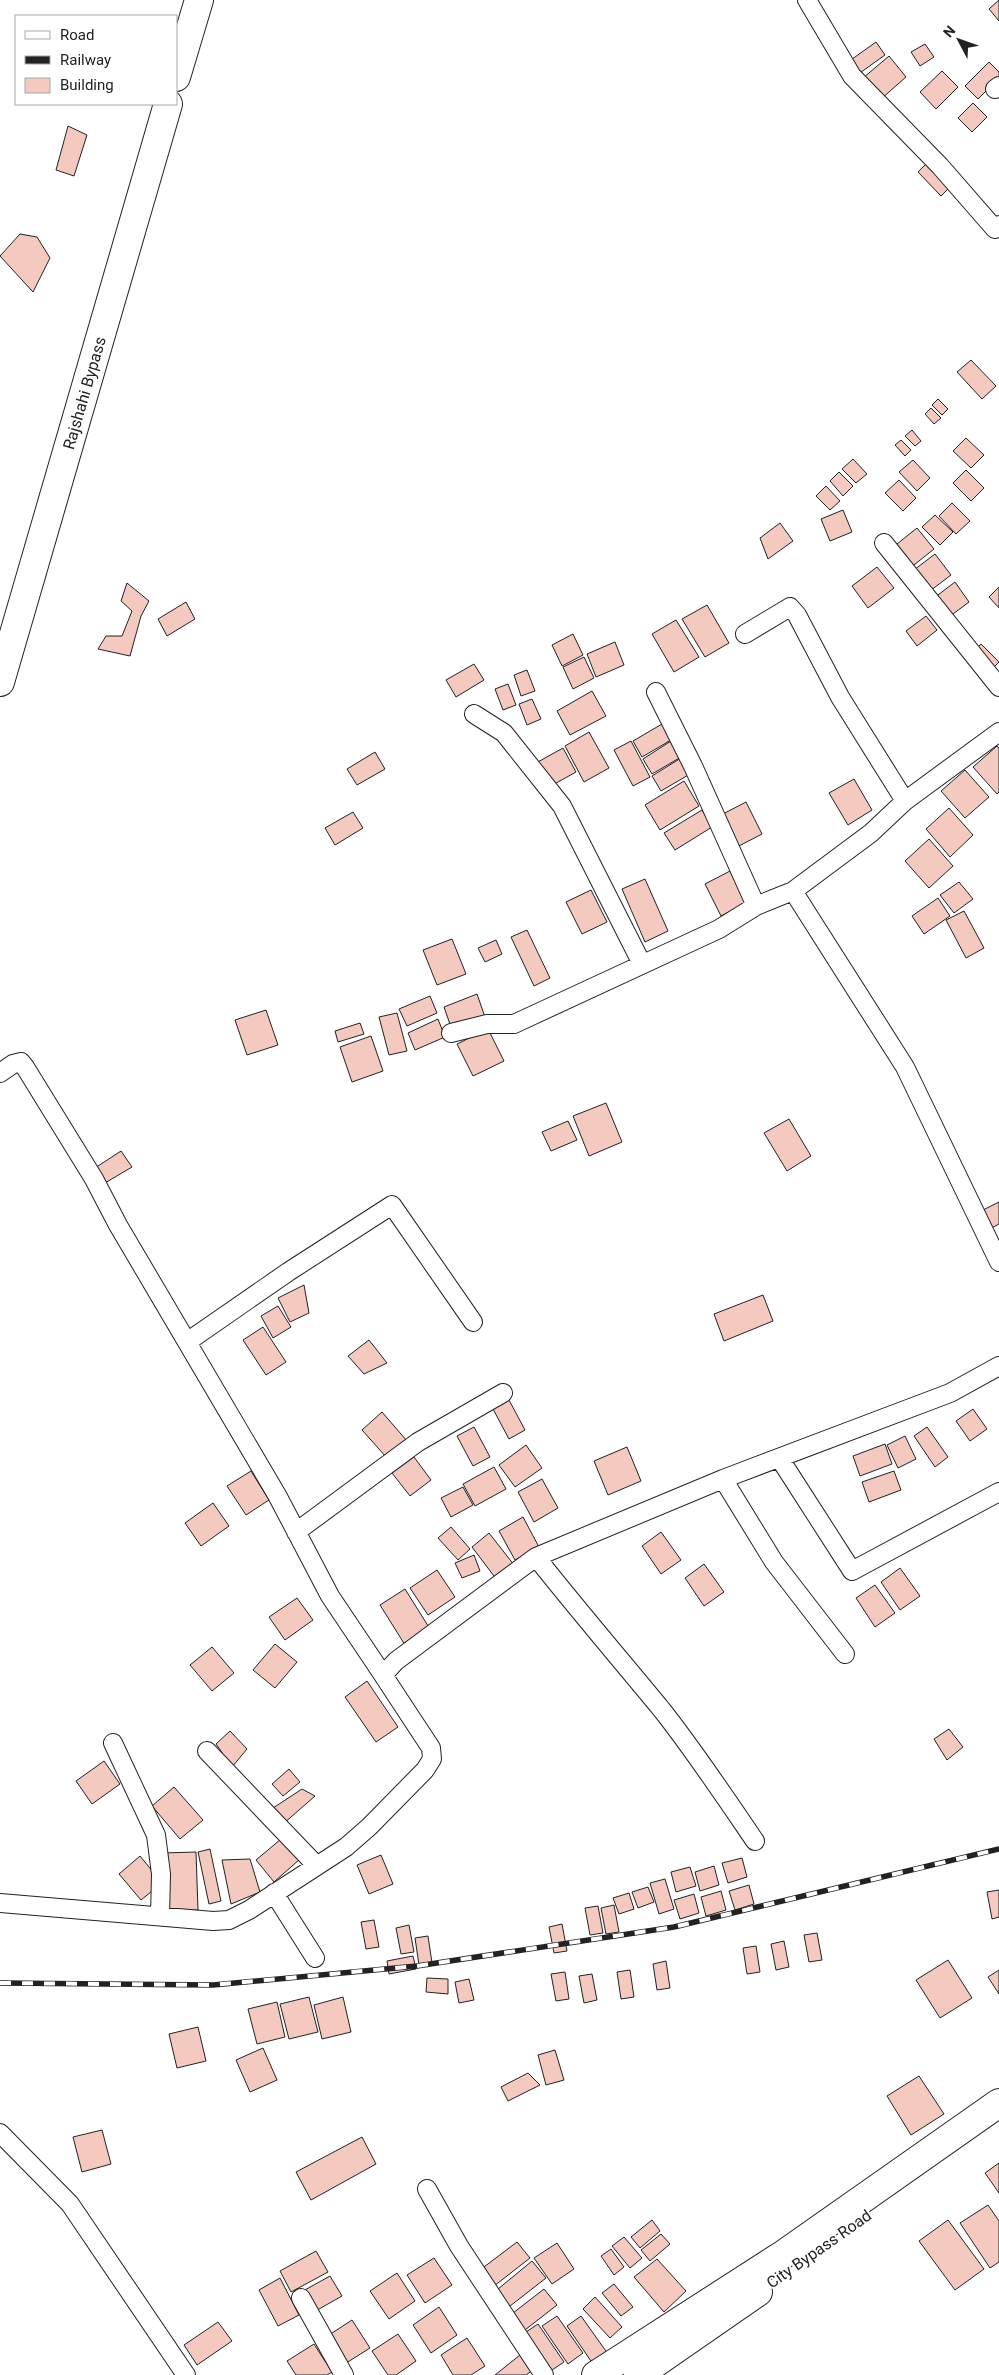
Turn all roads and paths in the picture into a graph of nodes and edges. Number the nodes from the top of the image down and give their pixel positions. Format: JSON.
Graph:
{"nodes":[{"id":1,"x":199,"y":0,"type":"edge"},
{"id":2,"x":807,"y":0,"type":"edge"},
{"id":3,"x":178,"y":70,"type":"edge"},
{"id":4,"x":168,"y":105,"type":"edge"},
{"id":5,"x":999,"y":225,"type":"edge"},
{"id":6,"x":884,"y":543,"type":"dead end"},
{"id":7,"x":745,"y":634,"type":"dead end"},
{"id":8,"x":0,"y":682,"type":"edge"},
{"id":9,"x":999,"y":687,"type":"edge"},
{"id":10,"x":656,"y":692,"type":"dead end"},
{"id":11,"x":474,"y":714,"type":"dead end"},
{"id":12,"x":999,"y":732,"type":"edge"},
{"id":13,"x":905,"y":801,"type":"junction"},
{"id":14,"x":793,"y":891,"type":"junction"},
{"id":15,"x":756,"y":906,"type":"junction"},
{"id":16,"x":642,"y":964,"type":"junction"},
{"id":17,"x":451,"y":1033,"type":"dead end"},
{"id":18,"x":0,"y":1073,"type":"edge"},
{"id":19,"x":999,"y":1262,"type":"edge"},
{"id":20,"x":473,"y":1322,"type":"dead end"},
{"id":21,"x":187,"y":1342,"type":"junction"},
{"id":22,"x":999,"y":1366,"type":"edge"},
{"id":23,"x":503,"y":1393,"type":"dead end"},
{"id":24,"x":780,"y":1459,"type":"junction"},
{"id":25,"x":723,"y":1479,"type":"junction"},
{"id":26,"x":999,"y":1492,"type":"edge"},
{"id":27,"x":296,"y":1532,"type":"junction"},
{"id":28,"x":536,"y":1557,"type":"junction"},
{"id":29,"x":845,"y":1654,"type":"dead end"},
{"id":30,"x":383,"y":1675,"type":"junction"},
{"id":31,"x":113,"y":1743,"type":"dead end"},
{"id":32,"x":207,"y":1751,"type":"dead end"},
{"id":33,"x":755,"y":1841,"type":"dead end"},
{"id":34,"x":316,"y":1865,"type":"junction"},
{"id":35,"x":274,"y":1893,"type":"junction"},
{"id":36,"x":0,"y":1903,"type":"edge"},
{"id":37,"x":160,"y":1916,"type":"junction"},
{"id":38,"x":316,"y":1958,"type":"dead end"},
{"id":39,"x":999,"y":2103,"type":"edge"},
{"id":40,"x":999,"y":2124,"type":"edge"},
{"id":41,"x":0,"y":2133,"type":"edge"},
{"id":42,"x":427,"y":2189,"type":"dead end"},
{"id":43,"x":301,"y":2298,"type":"dead end"},
{"id":44,"x":186,"y":2375,"type":"edge"},
{"id":45,"x":344,"y":2375,"type":"edge"},
{"id":46,"x":544,"y":2375,"type":"edge"},
{"id":47,"x":596,"y":2375,"type":"edge"},
{"id":48,"x":638,"y":2375,"type":"edge"}],
"edges":[{"from":1,"to":3,"type":"main road"},
{"from":2,"to":5,"type":"street"},
{"from":4,"to":8,"type":"main road","name":"Rajshahi Bypass"},
{"from":6,"to":9,"type":"street"},
{"from":7,"to":13,"type":"street"},
{"from":10,"to":15,"type":"street"},
{"from":11,"to":16,"type":"street"},
{"from":12,"to":13,"type":"street"},
{"from":13,"to":14,"type":"street"},
{"from":14,"to":15,"type":"street"},
{"from":14,"to":19,"type":"street"},
{"from":15,"to":16,"type":"street"},
{"from":16,"to":17,"type":"street"},
{"from":18,"to":21,"type":"street"},
{"from":20,"to":21,"type":"street"},
{"from":21,"to":27,"type":"street"},
{"from":22,"to":24,"type":"street"},
{"from":23,"to":27,"type":"street"},
{"from":24,"to":25,"type":"street"},
{"from":24,"to":26,"type":"street"},
{"from":25,"to":28,"type":"street"},
{"from":25,"to":29,"type":"street"},
{"from":27,"to":30,"type":"street"},
{"from":28,"to":30,"type":"street"},
{"from":28,"to":33,"type":"street"},
{"from":30,"to":34,"type":"street"},
{"from":31,"to":37,"type":"street"},
{"from":32,"to":34,"type":"street"},
{"from":34,"to":35,"type":"street"},
{"from":35,"to":37,"type":"street"},
{"from":35,"to":38,"type":"street"},
{"from":36,"to":37,"type":"street"},
{"from":39,"to":47,"type":"main road"},
{"from":40,"to":48,"type":"main road","name":"City Bypass Road"},
{"from":41,"to":44,"type":"street"},
{"from":42,"to":46,"type":"street"},
{"from":43,"to":45,"type":"street"}]}
